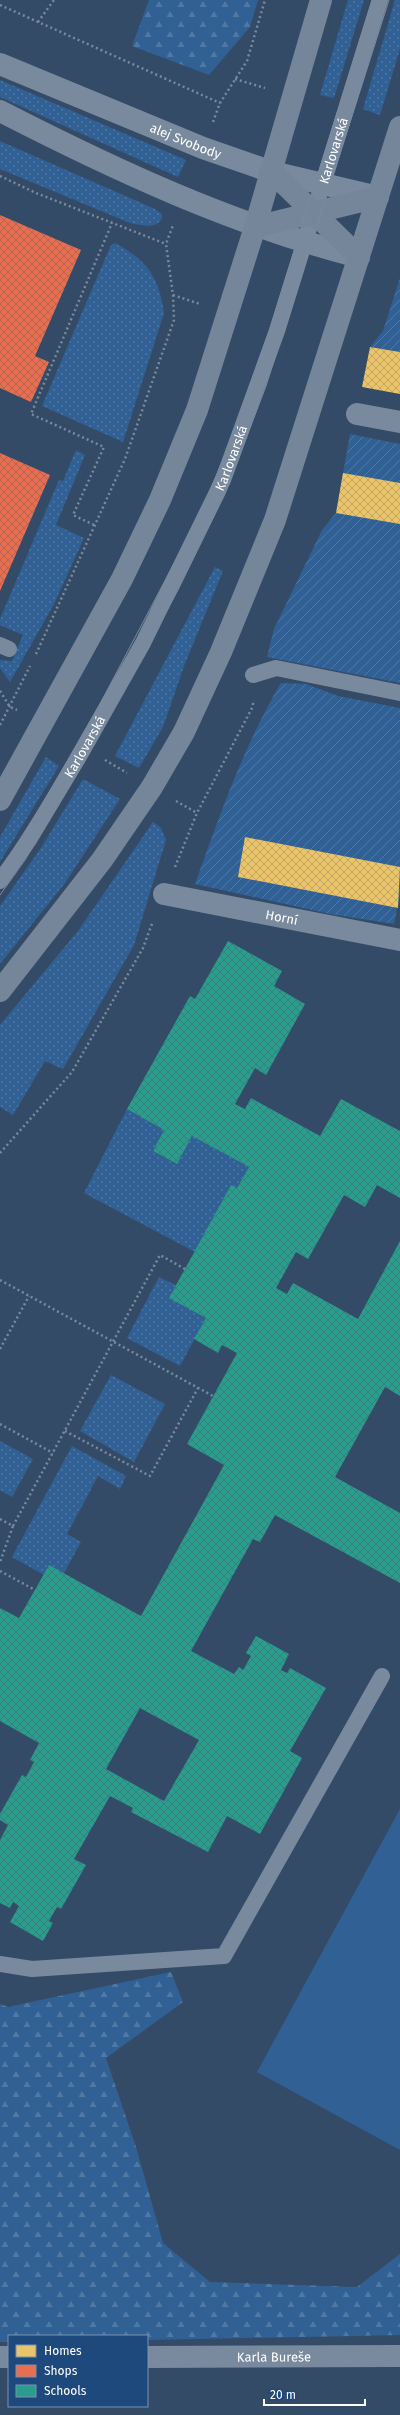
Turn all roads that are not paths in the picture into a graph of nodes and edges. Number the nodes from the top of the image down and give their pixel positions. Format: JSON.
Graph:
{"nodes":[{"id":1,"x":321,"y":0,"type":"edge"},
{"id":2,"x":380,"y":0,"type":"edge"},
{"id":3,"x":0,"y":64,"type":"edge"},
{"id":4,"x":0,"y":111,"type":"edge"},
{"id":5,"x":400,"y":127,"type":"edge"},
{"id":6,"x":272,"y":172,"type":"junction"},
{"id":7,"x":323,"y":185,"type":"junction"},
{"id":8,"x":378,"y":197,"type":"junction"},
{"id":9,"x":314,"y":213,"type":"junction"},
{"id":10,"x":255,"y":227,"type":"junction"},
{"id":11,"x":304,"y":243,"type":"junction"},
{"id":12,"x":359,"y":257,"type":"junction"},
{"id":13,"x":357,"y":414,"type":"dead end"},
{"id":14,"x":400,"y":422,"type":"edge"},
{"id":15,"x":253,"y":675,"type":"dead end"},
{"id":16,"x":400,"y":693,"type":"edge"},
{"id":17,"x":0,"y":800,"type":"edge"},
{"id":18,"x":0,"y":880,"type":"edge"},
{"id":19,"x":164,"y":894,"type":"dead end"},
{"id":20,"x":400,"y":940,"type":"edge"},
{"id":21,"x":0,"y":991,"type":"edge"},
{"id":22,"x":382,"y":1676,"type":"dead end"},
{"id":23,"x":0,"y":1964,"type":"edge"},
{"id":24,"x":400,"y":2356,"type":"edge"},
{"id":25,"x":148,"y":2357,"type":"edge"}],
"edges":[{"from":1,"to":6,"type":"main road"},
{"from":2,"to":7,"type":"lane","name":"Karlovarská"},
{"from":3,"to":6,"type":"street","name":"alej Svobody"},
{"from":4,"to":10,"type":"street"},
{"from":5,"to":8,"type":"main road"},
{"from":6,"to":7,"type":"street","name":"alej Svobody"},
{"from":6,"to":9,"type":"main road"},
{"from":6,"to":10,"type":"main road"},
{"from":7,"to":8,"type":"street","name":"alej Svobody"},
{"from":7,"to":9,"type":"lane","name":"Karlovarská"},
{"from":8,"to":9,"type":"main road"},
{"from":8,"to":12,"type":"main road"},
{"from":9,"to":10,"type":"main road"},
{"from":9,"to":11,"type":"lane","name":"Karlovarská"},
{"from":9,"to":12,"type":"main road"},
{"from":10,"to":11,"type":"street"},
{"from":10,"to":17,"type":"main road"},
{"from":11,"to":12,"type":"street"},
{"from":11,"to":18,"type":"lane","name":"Karlovarská"},
{"from":12,"to":21,"type":"main road"},
{"from":13,"to":14,"type":"street"},
{"from":15,"to":16,"type":"lane"},
{"from":19,"to":20,"type":"street","name":"Horní"},
{"from":22,"to":23,"type":"lane"},
{"from":24,"to":25,"type":"street","name":"Karla Bureše"}]}
